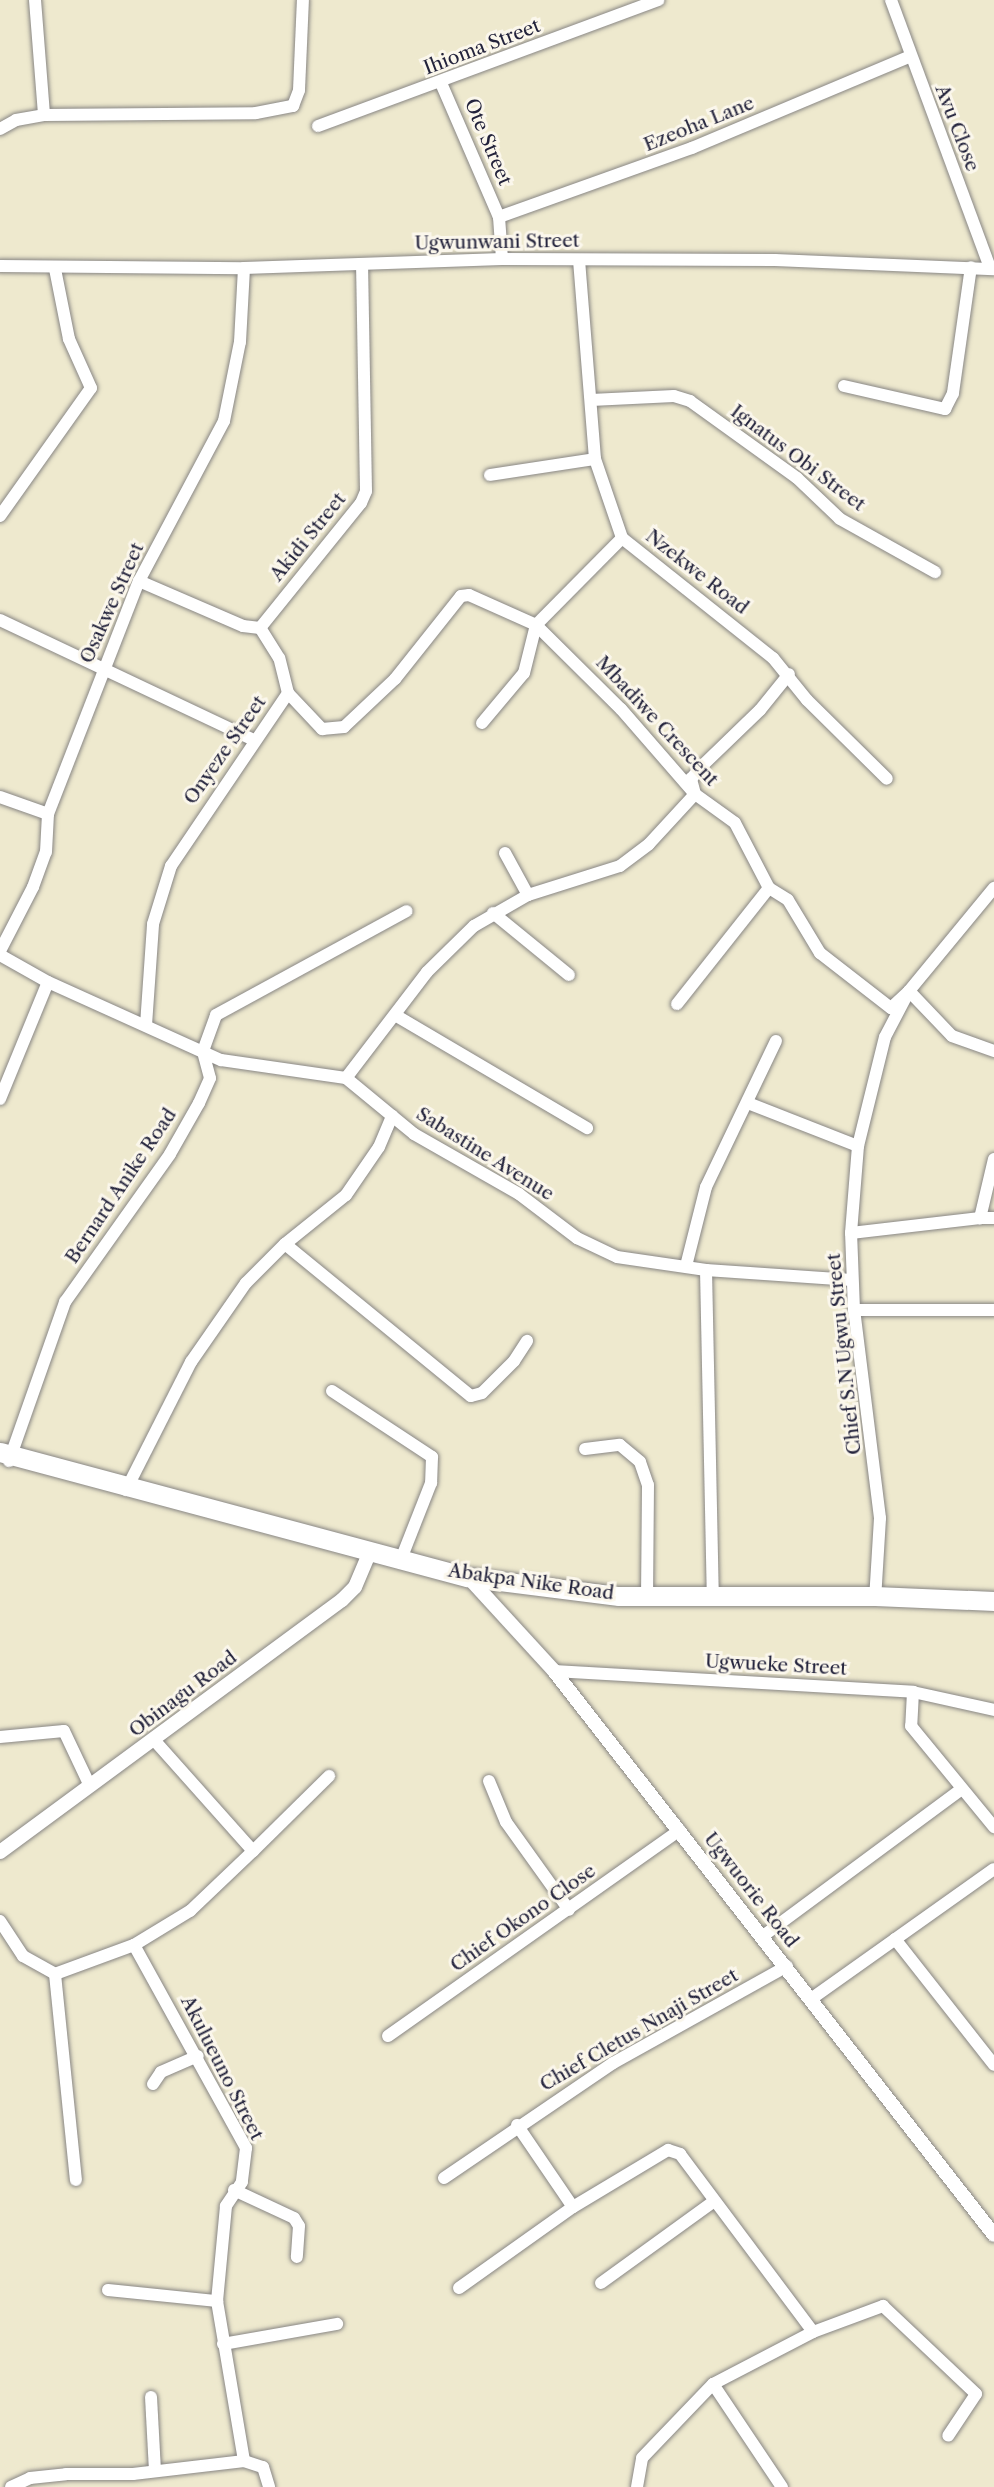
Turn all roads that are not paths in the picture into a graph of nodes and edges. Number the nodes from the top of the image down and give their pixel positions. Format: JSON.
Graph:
{"nodes":[{"id":1,"x":35,"y":0,"type":"edge"},
{"id":2,"x":303,"y":0,"type":"edge"},
{"id":3,"x":658,"y":0,"type":"edge"},
{"id":4,"x":891,"y":0,"type":"edge"},
{"id":5,"x":909,"y":57,"type":"junction"},
{"id":6,"x":441,"y":83,"type":"junction"},
{"id":7,"x":44,"y":115,"type":"junction"},
{"id":8,"x":318,"y":126,"type":"dead end"},
{"id":9,"x":0,"y":129,"type":"edge"},
{"id":10,"x":499,"y":217,"type":"junction"},
{"id":11,"x":502,"y":259,"type":"junction"},
{"id":12,"x":579,"y":260,"type":"junction"},
{"id":13,"x":362,"y":265,"type":"junction"},
{"id":14,"x":0,"y":266,"type":"edge"},
{"id":15,"x":971,"y":267,"type":"junction"},
{"id":16,"x":244,"y":268,"type":"junction"},
{"id":17,"x":55,"y":269,"type":"junction"},
{"id":18,"x":992,"y":269,"type":"edge"},
{"id":19,"x":844,"y":386,"type":"dead end"},
{"id":20,"x":591,"y":400,"type":"junction"},
{"id":21,"x":595,"y":459,"type":"junction"},
{"id":22,"x":490,"y":475,"type":"dead end"},
{"id":23,"x":0,"y":516,"type":"edge"},
{"id":24,"x":622,"y":538,"type":"junction"},
{"id":25,"x":935,"y":572,"type":"dead end"},
{"id":26,"x":139,"y":581,"type":"junction"},
{"id":27,"x":461,"y":596,"type":"joint"},
{"id":28,"x":0,"y":620,"type":"edge"},
{"id":29,"x":536,"y":625,"type":"junction"},
{"id":30,"x":260,"y":628,"type":"junction"},
{"id":31,"x":105,"y":666,"type":"junction"},
{"id":32,"x":789,"y":674,"type":"junction"},
{"id":33,"x":288,"y":693,"type":"junction"},
{"id":34,"x":482,"y":723,"type":"dead end"},
{"id":35,"x":254,"y":740,"type":"junction"},
{"id":36,"x":887,"y":779,"type":"dead end"},
{"id":37,"x":695,"y":794,"type":"junction"},
{"id":38,"x":0,"y":797,"type":"edge"},
{"id":39,"x":48,"y":814,"type":"junction"},
{"id":40,"x":505,"y":853,"type":"dead end"},
{"id":41,"x":769,"y":888,"type":"junction"},
{"id":42,"x":994,"y":888,"type":"edge"},
{"id":43,"x":528,"y":895,"type":"junction"},
{"id":44,"x":407,"y":911,"type":"dead end"},
{"id":45,"x":492,"y":913,"type":"junction"},
{"id":46,"x":0,"y":953,"type":"edge"},
{"id":47,"x":569,"y":975,"type":"dead end"},
{"id":48,"x":48,"y":982,"type":"junction"},
{"id":49,"x":909,"y":992,"type":"junction"},
{"id":50,"x":677,"y":1004,"type":"dead end"},
{"id":51,"x":395,"y":1015,"type":"junction"},
{"id":52,"x":146,"y":1025,"type":"junction"},
{"id":53,"x":776,"y":1041,"type":"dead end"},
{"id":54,"x":203,"y":1051,"type":"junction"},
{"id":55,"x":994,"y":1051,"type":"edge"},
{"id":56,"x":346,"y":1078,"type":"junction"},
{"id":57,"x":0,"y":1099,"type":"edge"},
{"id":58,"x":748,"y":1103,"type":"junction"},
{"id":59,"x":392,"y":1116,"type":"junction"},
{"id":60,"x":587,"y":1128,"type":"dead end"},
{"id":61,"x":858,"y":1146,"type":"junction"},
{"id":62,"x":994,"y":1159,"type":"edge"},
{"id":63,"x":987,"y":1218,"type":"edge"},
{"id":64,"x":850,"y":1233,"type":"junction"},
{"id":65,"x":285,"y":1244,"type":"junction"},
{"id":66,"x":686,"y":1266,"type":"junction"},
{"id":67,"x":706,"y":1270,"type":"junction"},
{"id":68,"x":852,"y":1280,"type":"junction"},
{"id":69,"x":854,"y":1310,"type":"junction"},
{"id":70,"x":994,"y":1310,"type":"edge"},
{"id":71,"x":527,"y":1341,"type":"dead end"},
{"id":72,"x":332,"y":1391,"type":"dead end"},
{"id":73,"x":585,"y":1449,"type":"dead end"},
{"id":74,"x":5,"y":1457,"type":"edge"},
{"id":75,"x":127,"y":1490,"type":"junction"},
{"id":76,"x":369,"y":1555,"type":"junction"},
{"id":77,"x":401,"y":1559,"type":"junction"},
{"id":78,"x":472,"y":1581,"type":"junction"},
{"id":79,"x":646,"y":1595,"type":"junction"},
{"id":80,"x":713,"y":1595,"type":"junction"},
{"id":81,"x":875,"y":1600,"type":"junction"},
{"id":82,"x":994,"y":1601,"type":"edge"},
{"id":83,"x":994,"y":1608,"type":"edge"},
{"id":84,"x":554,"y":1671,"type":"junction"},
{"id":85,"x":913,"y":1692,"type":"junction"},
{"id":86,"x":994,"y":1710,"type":"edge"},
{"id":87,"x":0,"y":1737,"type":"edge"},
{"id":88,"x":154,"y":1740,"type":"junction"},
{"id":89,"x":329,"y":1776,"type":"dead end"},
{"id":90,"x":489,"y":1781,"type":"dead end"},
{"id":91,"x":90,"y":1786,"type":"junction"},
{"id":92,"x":962,"y":1789,"type":"junction"},
{"id":93,"x":994,"y":1826,"type":"edge"},
{"id":94,"x":680,"y":1830,"type":"junction"},
{"id":95,"x":253,"y":1851,"type":"junction"},
{"id":96,"x":0,"y":1852,"type":"edge"},
{"id":97,"x":994,"y":1869,"type":"edge"},
{"id":98,"x":569,"y":1910,"type":"junction"},
{"id":99,"x":0,"y":1921,"type":"edge"},
{"id":100,"x":763,"y":1936,"type":"junction"},
{"id":101,"x":895,"y":1940,"type":"junction"},
{"id":102,"x":134,"y":1945,"type":"junction"},
{"id":103,"x":787,"y":1966,"type":"junction"},
{"id":104,"x":55,"y":1974,"type":"junction"},
{"id":105,"x":811,"y":1999,"type":"junction"},
{"id":106,"x":387,"y":2036,"type":"dead end"},
{"id":107,"x":198,"y":2056,"type":"junction"},
{"id":108,"x":994,"y":2066,"type":"edge"},
{"id":109,"x":153,"y":2084,"type":"dead end"},
{"id":110,"x":517,"y":2125,"type":"junction"},
{"id":111,"x":444,"y":2178,"type":"dead end"},
{"id":112,"x":76,"y":2180,"type":"dead end"},
{"id":113,"x":234,"y":2190,"type":"junction"},
{"id":114,"x":713,"y":2202,"type":"junction"},
{"id":115,"x":573,"y":2207,"type":"junction"},
{"id":116,"x":994,"y":2235,"type":"edge"},
{"id":117,"x":297,"y":2257,"type":"dead end"},
{"id":118,"x":601,"y":2283,"type":"dead end"},
{"id":119,"x":459,"y":2288,"type":"dead end"},
{"id":120,"x":108,"y":2290,"type":"dead end"},
{"id":121,"x":217,"y":2301,"type":"junction"},
{"id":122,"x":337,"y":2324,"type":"dead end"},
{"id":123,"x":813,"y":2332,"type":"junction"},
{"id":124,"x":223,"y":2344,"type":"junction"},
{"id":125,"x":713,"y":2384,"type":"junction"},
{"id":126,"x":150,"y":2397,"type":"dead end"},
{"id":127,"x":948,"y":2436,"type":"dead end"},
{"id":128,"x":244,"y":2461,"type":"junction"},
{"id":129,"x":155,"y":2470,"type":"junction"},
{"id":130,"x":133,"y":2480,"type":"edge"},
{"id":131,"x":11,"y":2487,"type":"edge"},
{"id":132,"x":270,"y":2487,"type":"edge"},
{"id":133,"x":637,"y":2487,"type":"edge"},
{"id":134,"x":782,"y":2487,"type":"edge"}],
"edges":[{"from":1,"to":7,"type":"street"},
{"from":2,"to":7,"type":"street"},
{"from":3,"to":6,"type":"street","name":"Ihioma Street"},
{"from":4,"to":5,"type":"street","name":"Avu Close"},
{"from":5,"to":10,"type":"street","name":"Ezeoha Lane"},
{"from":5,"to":18,"type":"street","name":"Avu Close"},
{"from":6,"to":8,"type":"street","name":"Ihioma Street"},
{"from":6,"to":10,"type":"street","name":"Ote Street"},
{"from":7,"to":9,"type":"street"},
{"from":10,"to":11,"type":"street","name":"Ote Street"},
{"from":11,"to":12,"type":"street","name":"Ugwunwani Street"},
{"from":11,"to":13,"type":"street","name":"Ugwunwani Street"},
{"from":12,"to":15,"type":"street","name":"Ugwunwani Street"},
{"from":12,"to":20,"type":"street","name":"Nzekwe Road"},
{"from":13,"to":16,"type":"street","name":"Ugwunwani Street"},
{"from":13,"to":30,"type":"street","name":"Akidi Street"},
{"from":14,"to":17,"type":"street","name":"Ugwunwani Street"},
{"from":15,"to":18,"type":"street","name":"Ugwunwani Street"},
{"from":15,"to":19,"type":"street"},
{"from":16,"to":17,"type":"street","name":"Ugwunwani Street"},
{"from":16,"to":26,"type":"street","name":"Osakwe Street"},
{"from":17,"to":23,"type":"street"},
{"from":20,"to":21,"type":"street","name":"Nzekwe Road"},
{"from":20,"to":25,"type":"street","name":"Ignatus Obi Street"},
{"from":21,"to":22,"type":"street"},
{"from":21,"to":24,"type":"street","name":"Nzekwe Road"},
{"from":24,"to":29,"type":"street"},
{"from":24,"to":32,"type":"street","name":"Nzekwe Road"},
{"from":26,"to":30,"type":"street"},
{"from":26,"to":31,"type":"street","name":"Osakwe Street"},
{"from":27,"to":29,"type":"street","name":"Mbadiwe Crescent"},
{"from":27,"to":33,"type":"street","name":"Onyeze Street"},
{"from":28,"to":31,"type":"street"},
{"from":29,"to":34,"type":"street"},
{"from":29,"to":37,"type":"street","name":"Mbadiwe Crescent"},
{"from":30,"to":33,"type":"street"},
{"from":31,"to":35,"type":"street"},
{"from":31,"to":39,"type":"street","name":"Osakwe Street"},
{"from":32,"to":36,"type":"street","name":"Nzekwe Road"},
{"from":32,"to":37,"type":"street"},
{"from":33,"to":35,"type":"street","name":"Onyeze Street"},
{"from":35,"to":52,"type":"street","name":"Onyeze Street"},
{"from":37,"to":41,"type":"street","name":"Mbadiwe Crescent"},
{"from":37,"to":43,"type":"street"},
{"from":38,"to":39,"type":"street"},
{"from":39,"to":46,"type":"street","name":"Osakwe Street"},
{"from":40,"to":43,"type":"street"},
{"from":41,"to":49,"type":"street","name":"Mbadiwe Crescent"},
{"from":41,"to":50,"type":"street"},
{"from":42,"to":49,"type":"street","name":"Chief S.N Ugwu Street"},
{"from":43,"to":45,"type":"street"},
{"from":44,"to":54,"type":"street","name":"Bernard Anike Road"},
{"from":45,"to":47,"type":"street"},
{"from":45,"to":51,"type":"street"},
{"from":46,"to":48,"type":"street"},
{"from":48,"to":52,"type":"street"},
{"from":48,"to":57,"type":"street"},
{"from":49,"to":55,"type":"street"},
{"from":49,"to":61,"type":"street","name":"Chief S.N Ugwu Street"},
{"from":51,"to":56,"type":"street"},
{"from":51,"to":60,"type":"street"},
{"from":52,"to":54,"type":"street"},
{"from":53,"to":58,"type":"street"},
{"from":54,"to":56,"type":"street"},
{"from":54,"to":74,"type":"street","name":"Bernard Anike Road"},
{"from":56,"to":59,"type":"street","name":"Sabastine Avenue"},
{"from":58,"to":61,"type":"street"},
{"from":58,"to":66,"type":"street"},
{"from":59,"to":65,"type":"street"},
{"from":59,"to":66,"type":"street","name":"Sabastine Avenue"},
{"from":61,"to":64,"type":"street","name":"Chief S.N Ugwu Street"},
{"from":62,"to":63,"type":"street"},
{"from":63,"to":64,"type":"street"},
{"from":64,"to":68,"type":"street","name":"Chief S.N Ugwu Street"},
{"from":65,"to":71,"type":"street"},
{"from":65,"to":75,"type":"street"},
{"from":66,"to":67,"type":"street","name":"Sabastine Avenue"},
{"from":67,"to":68,"type":"street","name":"Sabastine Avenue"},
{"from":67,"to":80,"type":"street"},
{"from":68,"to":69,"type":"street","name":"Chief S.N Ugwu Street"},
{"from":69,"to":70,"type":"street"},
{"from":69,"to":81,"type":"street","name":"Chief S.N Ugwu Street"},
{"from":72,"to":77,"type":"street"},
{"from":73,"to":79,"type":"street"},
{"from":74,"to":75,"type":"main road","name":"Abakpa Nike Road"},
{"from":75,"to":76,"type":"main road","name":"Abakpa Nike Road"},
{"from":76,"to":77,"type":"main road","name":"Abakpa Nike Road"},
{"from":76,"to":78,"type":"main road","name":"Abakpa Nike Road"},
{"from":76,"to":88,"type":"street","name":"Obinagu Road"},
{"from":77,"to":78,"type":"main road","name":"Abakpa Nike Road"},
{"from":78,"to":79,"type":"main road","name":"Abakpa Nike Road"},
{"from":78,"to":81,"type":"main road","name":"Abakpa Nike Road"},
{"from":78,"to":84,"type":"street","name":"Ugwuorie Road"},
{"from":79,"to":80,"type":"main road","name":"Abakpa Nike Road"},
{"from":80,"to":81,"type":"main road","name":"Abakpa Nike Road"},
{"from":81,"to":82,"type":"main road","name":"Abakpa Nike Road"},
{"from":81,"to":83,"type":"main road","name":"Abakpa Nike Road"},
{"from":84,"to":85,"type":"street","name":"Ugwueke Street"},
{"from":84,"to":94,"type":"street","name":"Ugwuorie Road"},
{"from":85,"to":86,"type":"street","name":"Ugwueke Street"},
{"from":85,"to":92,"type":"street"},
{"from":87,"to":91,"type":"street"},
{"from":88,"to":91,"type":"street","name":"Obinagu Road"},
{"from":88,"to":95,"type":"street"},
{"from":89,"to":95,"type":"street"},
{"from":90,"to":98,"type":"street"},
{"from":91,"to":96,"type":"street","name":"Obinagu Road"},
{"from":92,"to":93,"type":"street"},
{"from":92,"to":100,"type":"street"},
{"from":94,"to":98,"type":"street","name":"Chief Okono Close"},
{"from":94,"to":100,"type":"street","name":"Ugwuorie Road"},
{"from":95,"to":102,"type":"street"},
{"from":97,"to":101,"type":"street"},
{"from":98,"to":106,"type":"street","name":"Chief Okono Close"},
{"from":99,"to":104,"type":"street"},
{"from":100,"to":103,"type":"street","name":"Ugwuorie Road"},
{"from":101,"to":105,"type":"street"},
{"from":101,"to":108,"type":"street"},
{"from":102,"to":104,"type":"street"},
{"from":102,"to":107,"type":"street","name":"Akulueuno Street"},
{"from":103,"to":105,"type":"street","name":"Ugwuorie Road"},
{"from":103,"to":110,"type":"street","name":"Chief Cletus Nnaji Street"},
{"from":104,"to":112,"type":"street"},
{"from":105,"to":116,"type":"street","name":"Ugwuorie Road"},
{"from":107,"to":109,"type":"street"},
{"from":107,"to":113,"type":"street","name":"Akulueuno Street"},
{"from":110,"to":111,"type":"street","name":"Chief Cletus Nnaji Street"},
{"from":110,"to":115,"type":"street"},
{"from":113,"to":117,"type":"street"},
{"from":113,"to":121,"type":"street","name":"Akulueuno Street"},
{"from":114,"to":115,"type":"street"},
{"from":114,"to":118,"type":"street"},
{"from":114,"to":123,"type":"street"},
{"from":115,"to":119,"type":"street"},
{"from":120,"to":121,"type":"street"},
{"from":121,"to":124,"type":"street","name":"Akulueuno Street"},
{"from":122,"to":124,"type":"street"},
{"from":123,"to":125,"type":"street"},
{"from":123,"to":127,"type":"street"},
{"from":124,"to":128,"type":"street","name":"Akulueuno Street"},
{"from":125,"to":133,"type":"street"},
{"from":125,"to":134,"type":"street"},
{"from":126,"to":129,"type":"street"},
{"from":128,"to":129,"type":"street"},
{"from":128,"to":132,"type":"street"},
{"from":129,"to":130,"type":"street"},
{"from":130,"to":131,"type":"street"}]}
